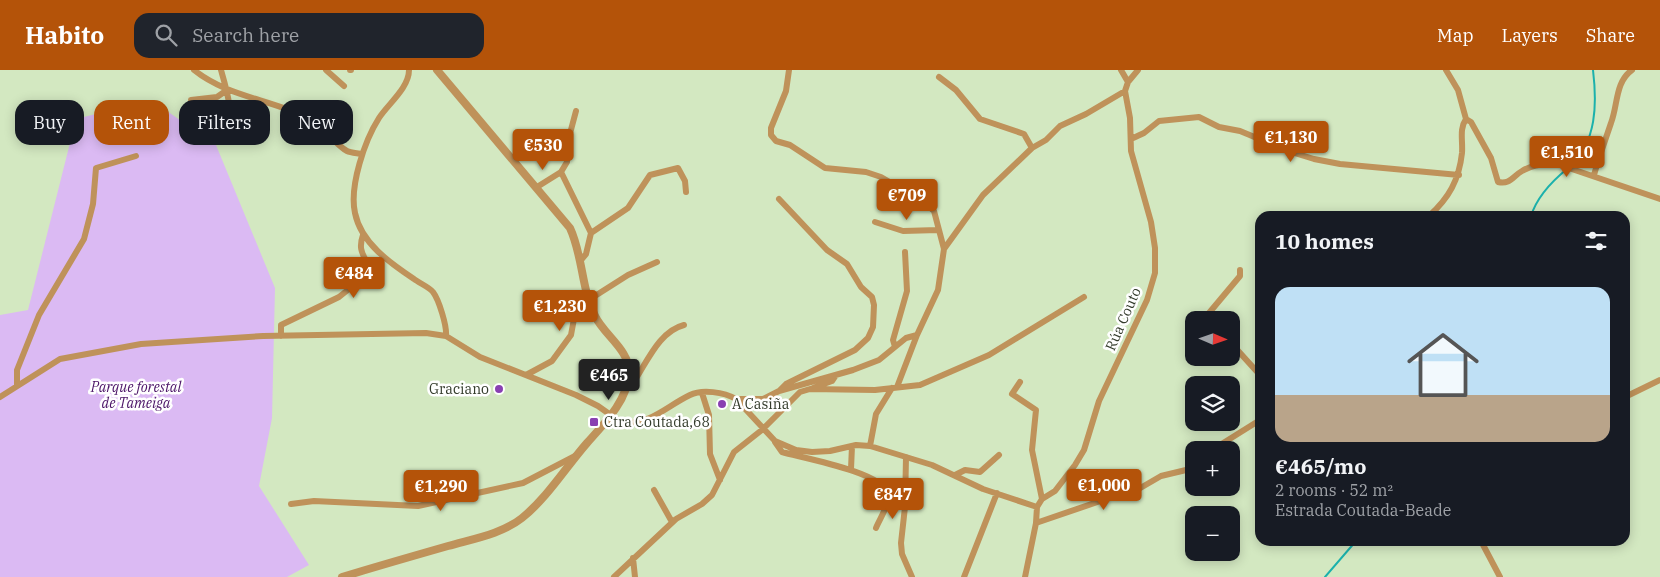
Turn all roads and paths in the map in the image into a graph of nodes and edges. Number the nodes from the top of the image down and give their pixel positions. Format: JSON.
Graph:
{"nodes":[{"id":1,"x":194,"y":70,"type":"edge"},
{"id":2,"x":221,"y":70,"type":"edge"},
{"id":3,"x":326,"y":70,"type":"edge"},
{"id":4,"x":409,"y":70,"type":"edge"},
{"id":5,"x":437,"y":70,"type":"edge"},
{"id":6,"x":789,"y":70,"type":"edge"},
{"id":7,"x":1121,"y":70,"type":"edge"},
{"id":8,"x":1138,"y":70,"type":"edge"},
{"id":9,"x":1446,"y":70,"type":"edge"},
{"id":10,"x":1632,"y":70,"type":"edge"},
{"id":11,"x":939,"y":77,"type":"dead end"},
{"id":12,"x":1128,"y":82,"type":"junction"},
{"id":13,"x":344,"y":86,"type":"dead end"},
{"id":14,"x":227,"y":90,"type":"junction"},
{"id":15,"x":1125,"y":91,"type":"junction"},
{"id":16,"x":191,"y":100,"type":"dead end"},
{"id":17,"x":229,"y":100,"type":"edge"},
{"id":18,"x":576,"y":111,"type":"dead end"},
{"id":19,"x":1466,"y":119,"type":"junction"},
{"id":20,"x":1131,"y":139,"type":"junction"},
{"id":21,"x":1032,"y":148,"type":"junction"},
{"id":22,"x":362,"y":154,"type":"junction"},
{"id":23,"x":136,"y":156,"type":"dead end"},
{"id":24,"x":561,"y":172,"type":"junction"},
{"id":25,"x":1458,"y":175,"type":"junction"},
{"id":26,"x":1594,"y":175,"type":"junction"},
{"id":27,"x":537,"y":187,"type":"junction"},
{"id":28,"x":686,"y":192,"type":"dead end"},
{"id":29,"x":779,"y":199,"type":"dead end"},
{"id":30,"x":1660,"y":199,"type":"edge"},
{"id":31,"x":1434,"y":211,"type":"edge"},
{"id":32,"x":875,"y":222,"type":"dead end"},
{"id":33,"x":938,"y":230,"type":"junction"},
{"id":34,"x":591,"y":234,"type":"junction"},
{"id":35,"x":363,"y":235,"type":"junction"},
{"id":36,"x":944,"y":249,"type":"junction"},
{"id":37,"x":905,"y":252,"type":"dead end"},
{"id":38,"x":581,"y":260,"type":"junction"},
{"id":39,"x":658,"y":262,"type":"dead end"},
{"id":40,"x":1240,"y":270,"type":"dead end"},
{"id":41,"x":1084,"y":297,"type":"dead end"},
{"id":42,"x":589,"y":299,"type":"junction"},
{"id":43,"x":1211,"y":311,"type":"edge"},
{"id":44,"x":684,"y":325,"type":"dead end"},
{"id":45,"x":916,"y":335,"type":"junction"},
{"id":46,"x":281,"y":336,"type":"junction"},
{"id":47,"x":446,"y":336,"type":"junction"},
{"id":48,"x":895,"y":347,"type":"junction"},
{"id":49,"x":1240,"y":353,"type":"edge"},
{"id":50,"x":1255,"y":369,"type":"edge"},
{"id":51,"x":526,"y":375,"type":"junction"},
{"id":52,"x":836,"y":375,"type":"junction"},
{"id":53,"x":1660,"y":380,"type":"edge"},
{"id":54,"x":1020,"y":382,"type":"dead end"},
{"id":55,"x":628,"y":383,"type":"junction"},
{"id":56,"x":17,"y":386,"type":"junction"},
{"id":57,"x":896,"y":386,"type":"junction"},
{"id":58,"x":810,"y":389,"type":"junction"},
{"id":59,"x":779,"y":391,"type":"junction"},
{"id":60,"x":702,"y":393,"type":"junction"},
{"id":61,"x":1630,"y":395,"type":"edge"},
{"id":62,"x":0,"y":397,"type":"edge"},
{"id":63,"x":736,"y":399,"type":"junction"},
{"id":64,"x":610,"y":416,"type":"junction"},
{"id":65,"x":1255,"y":423,"type":"edge"},
{"id":66,"x":763,"y":429,"type":"junction"},
{"id":67,"x":775,"y":441,"type":"junction"},
{"id":68,"x":1226,"y":441,"type":"edge"},
{"id":69,"x":852,"y":446,"type":"junction"},
{"id":70,"x":870,"y":446,"type":"junction"},
{"id":71,"x":576,"y":455,"type":"junction"},
{"id":72,"x":999,"y":455,"type":"dead end"},
{"id":73,"x":906,"y":457,"type":"junction"},
{"id":74,"x":851,"y":469,"type":"junction"},
{"id":75,"x":1185,"y":470,"type":"edge"},
{"id":76,"x":955,"y":475,"type":"junction"},
{"id":77,"x":720,"y":480,"type":"junction"},
{"id":78,"x":654,"y":490,"type":"dead end"},
{"id":79,"x":997,"y":493,"type":"junction"},
{"id":80,"x":1042,"y":499,"type":"junction"},
{"id":81,"x":290,"y":504,"type":"dead end"},
{"id":82,"x":1037,"y":507,"type":"junction"},
{"id":83,"x":672,"y":522,"type":"junction"},
{"id":84,"x":1036,"y":523,"type":"junction"},
{"id":85,"x":876,"y":528,"type":"dead end"},
{"id":86,"x":1484,"y":546,"type":"edge"},
{"id":87,"x":633,"y":558,"type":"junction"},
{"id":88,"x":342,"y":577,"type":"edge"},
{"id":89,"x":614,"y":577,"type":"edge"},
{"id":90,"x":636,"y":577,"type":"edge"},
{"id":91,"x":912,"y":577,"type":"edge"},
{"id":92,"x":964,"y":577,"type":"edge"},
{"id":93,"x":1025,"y":577,"type":"edge"},
{"id":94,"x":1500,"y":577,"type":"edge"}],
"edges":[{"from":1,"to":14,"type":"street"},
{"from":2,"to":14,"type":"street"},
{"from":3,"to":13,"type":"street"},
{"from":4,"to":22,"type":"street"},
{"from":5,"to":27,"type":"street"},
{"from":6,"to":33,"type":"street"},
{"from":7,"to":12,"type":"street"},
{"from":8,"to":12,"type":"street"},
{"from":9,"to":19,"type":"street"},
{"from":10,"to":26,"type":"street"},
{"from":11,"to":21,"type":"street"},
{"from":12,"to":15,"type":"street"},
{"from":14,"to":16,"type":"street"},
{"from":14,"to":17,"type":"street"},
{"from":14,"to":22,"type":"street"},
{"from":15,"to":20,"type":"street","name":"Rúa Couto"},
{"from":15,"to":21,"type":"street"},
{"from":18,"to":24,"type":"street"},
{"from":19,"to":25,"type":"street"},
{"from":19,"to":26,"type":"street"},
{"from":20,"to":25,"type":"street"},
{"from":20,"to":80,"type":"street","name":"Rúa Couto"},
{"from":21,"to":36,"type":"street"},
{"from":22,"to":35,"type":"street"},
{"from":23,"to":56,"type":"street"},
{"from":24,"to":27,"type":"street"},
{"from":24,"to":34,"type":"street"},
{"from":25,"to":31,"type":"street"},
{"from":26,"to":30,"type":"street"},
{"from":27,"to":38,"type":"street"},
{"from":28,"to":34,"type":"street"},
{"from":29,"to":59,"type":"street"},
{"from":32,"to":33,"type":"street"},
{"from":33,"to":36,"type":"street"},
{"from":34,"to":38,"type":"street"},
{"from":35,"to":46,"type":"street"},
{"from":35,"to":47,"type":"street"},
{"from":36,"to":45,"type":"street"},
{"from":37,"to":48,"type":"street"},
{"from":38,"to":42,"type":"street"},
{"from":39,"to":42,"type":"street"},
{"from":40,"to":43,"type":"street"},
{"from":41,"to":57,"type":"street"},
{"from":42,"to":51,"type":"street"},
{"from":42,"to":55,"type":"street"},
{"from":44,"to":55,"type":"street"},
{"from":45,"to":48,"type":"street"},
{"from":45,"to":57,"type":"street"},
{"from":46,"to":47,"type":"street"},
{"from":46,"to":56,"type":"street"},
{"from":47,"to":51,"type":"street"},
{"from":48,"to":52,"type":"street"},
{"from":49,"to":50,"type":"street"},
{"from":51,"to":64,"type":"street"},
{"from":52,"to":58,"type":"street"},
{"from":52,"to":59,"type":"street"},
{"from":53,"to":61,"type":"street"},
{"from":54,"to":80,"type":"street"},
{"from":55,"to":64,"type":"street"},
{"from":56,"to":62,"type":"street"},
{"from":57,"to":58,"type":"street"},
{"from":57,"to":70,"type":"street"},
{"from":58,"to":66,"type":"street"},
{"from":59,"to":63,"type":"street"},
{"from":60,"to":63,"type":"street"},
{"from":60,"to":64,"type":"street"},
{"from":60,"to":77,"type":"street"},
{"from":63,"to":66,"type":"street"},
{"from":64,"to":71,"type":"street"},
{"from":65,"to":68,"type":"street"},
{"from":66,"to":67,"type":"street"},
{"from":66,"to":77,"type":"street"},
{"from":67,"to":69,"type":"street"},
{"from":67,"to":74,"type":"street"},
{"from":69,"to":70,"type":"street"},
{"from":69,"to":74,"type":"street"},
{"from":70,"to":73,"type":"street"},
{"from":71,"to":81,"type":"street"},
{"from":71,"to":88,"type":"street"},
{"from":72,"to":76,"type":"street"},
{"from":73,"to":76,"type":"street"},
{"from":73,"to":91,"type":"street"},
{"from":74,"to":85,"type":"street"},
{"from":75,"to":84,"type":"street"},
{"from":76,"to":79,"type":"street"},
{"from":77,"to":83,"type":"street"},
{"from":78,"to":83,"type":"street"},
{"from":79,"to":82,"type":"street"},
{"from":79,"to":92,"type":"street"},
{"from":80,"to":82,"type":"street","name":"Rúa Couto"},
{"from":82,"to":84,"type":"street"},
{"from":83,"to":87,"type":"street"},
{"from":84,"to":93,"type":"street"},
{"from":86,"to":94,"type":"street"},
{"from":87,"to":89,"type":"street"},
{"from":87,"to":90,"type":"street"}]}
